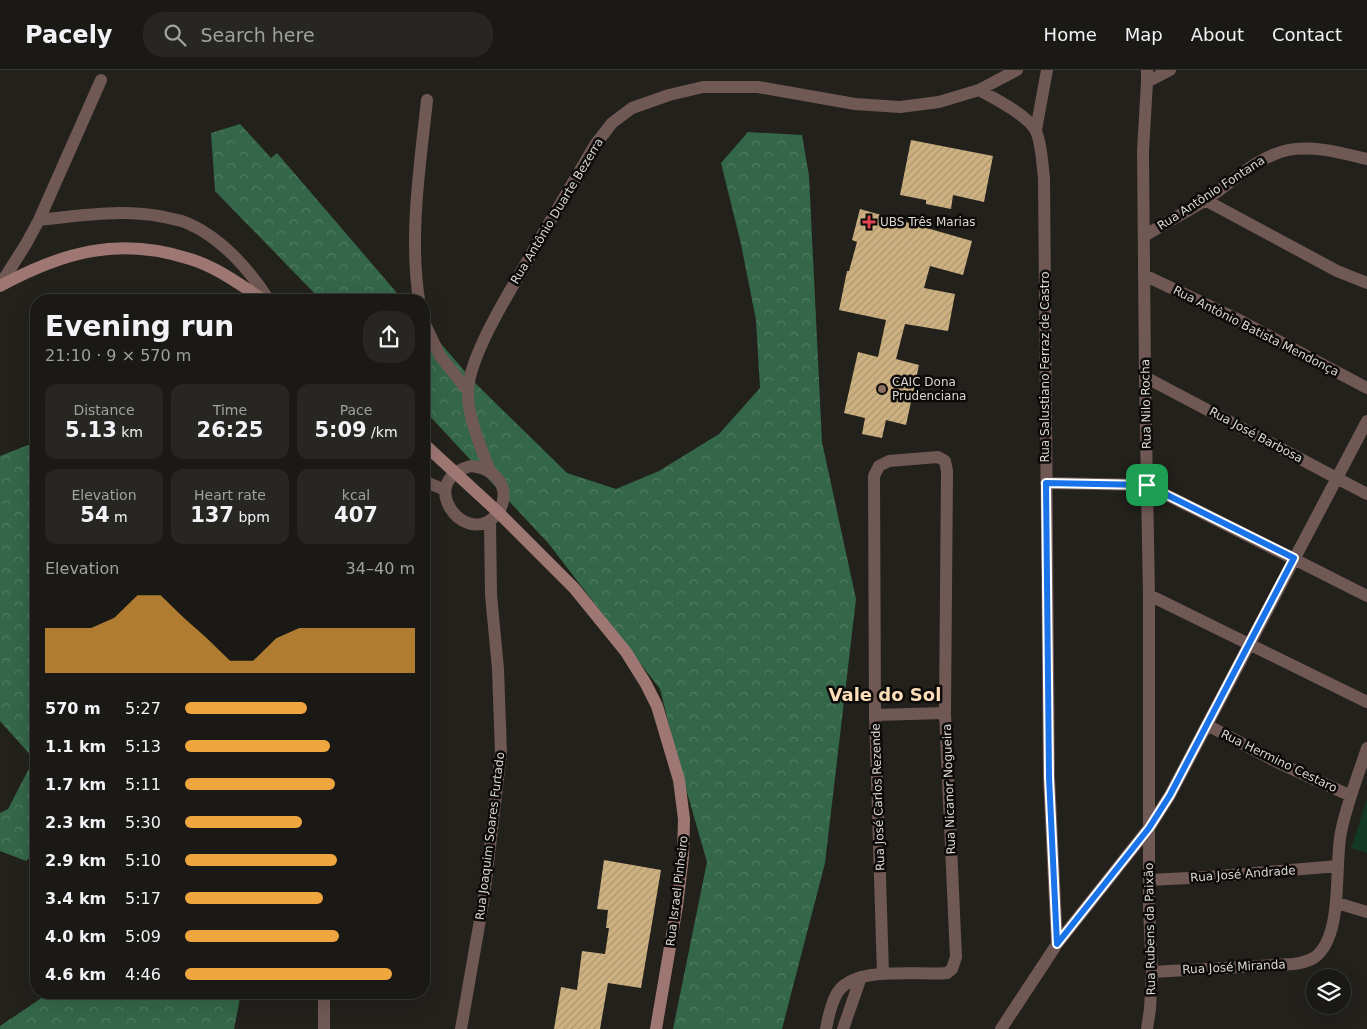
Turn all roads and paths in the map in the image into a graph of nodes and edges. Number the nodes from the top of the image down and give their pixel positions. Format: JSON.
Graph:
{"nodes":[{"id":1,"x":1017,"y":70,"type":"edge"},
{"id":2,"x":1047,"y":70,"type":"edge"},
{"id":3,"x":1170,"y":70,"type":"edge"},
{"id":4,"x":1147,"y":76,"type":"edge"},
{"id":5,"x":101,"y":80,"type":"dead end"},
{"id":6,"x":979,"y":90,"type":"junction"},
{"id":7,"x":427,"y":100,"type":"dead end"},
{"id":8,"x":1036,"y":130,"type":"junction"},
{"id":9,"x":1367,"y":159,"type":"edge"},
{"id":10,"x":1205,"y":200,"type":"junction"},
{"id":11,"x":39,"y":220,"type":"junction"},
{"id":12,"x":1144,"y":236,"type":"junction"},
{"id":13,"x":1144,"y":275,"type":"junction"},
{"id":14,"x":1367,"y":283,"type":"edge"},
{"id":15,"x":0,"y":286,"type":"edge"},
{"id":16,"x":255,"y":294,"type":"edge"},
{"id":17,"x":265,"y":294,"type":"edge"},
{"id":18,"x":419,"y":294,"type":"edge"},
{"id":19,"x":430,"y":335,"type":"edge"},
{"id":20,"x":1145,"y":377,"type":"junction"},
{"id":21,"x":1367,"y":388,"type":"edge"},
{"id":22,"x":468,"y":391,"type":"junction"},
{"id":23,"x":1367,"y":421,"type":"edge"},
{"id":24,"x":430,"y":449,"type":"edge"},
{"id":25,"x":938,"y":457,"type":"joint"},
{"id":26,"x":490,"y":471,"type":"junction"},
{"id":27,"x":455,"y":472,"type":"junction"},
{"id":28,"x":1338,"y":479,"type":"junction"},
{"id":29,"x":1046,"y":483,"type":"junction"},
{"id":30,"x":430,"y":484,"type":"edge"},
{"id":31,"x":1147,"y":485,"type":"junction"},
{"id":32,"x":445,"y":490,"type":"junction"},
{"id":33,"x":1367,"y":494,"type":"edge"},
{"id":34,"x":494,"y":517,"type":"junction"},
{"id":35,"x":1294,"y":558,"type":"junction"},
{"id":36,"x":1149,"y":595,"type":"junction"},
{"id":37,"x":1367,"y":596,"type":"edge"},
{"id":38,"x":1249,"y":645,"type":"junction"},
{"id":39,"x":1367,"y":702,"type":"edge"},
{"id":40,"x":945,"y":712,"type":"junction"},
{"id":41,"x":875,"y":715,"type":"junction"},
{"id":42,"x":1207,"y":725,"type":"junction"},
{"id":43,"x":1367,"y":748,"type":"edge"},
{"id":44,"x":1351,"y":796,"type":"junction"},
{"id":45,"x":1149,"y":828,"type":"junction"},
{"id":46,"x":1338,"y":866,"type":"junction"},
{"id":47,"x":1149,"y":880,"type":"junction"},
{"id":48,"x":1337,"y":903,"type":"junction"},
{"id":49,"x":1367,"y":912,"type":"edge"},
{"id":50,"x":1057,"y":944,"type":"junction"},
{"id":51,"x":1152,"y":972,"type":"junction"},
{"id":52,"x":884,"y":974,"type":"junction"},
{"id":53,"x":861,"y":978,"type":"junction"},
{"id":54,"x":324,"y":999,"type":"edge"},
{"id":55,"x":324,"y":1029,"type":"edge"},
{"id":56,"x":461,"y":1029,"type":"edge"},
{"id":57,"x":656,"y":1029,"type":"edge"},
{"id":58,"x":826,"y":1029,"type":"edge"},
{"id":59,"x":843,"y":1029,"type":"edge"},
{"id":60,"x":1001,"y":1029,"type":"edge"},
{"id":61,"x":1147,"y":1029,"type":"edge"}],
"edges":[{"from":1,"to":6,"type":"street","name":"Rua Antônio Duarte Bezerra"},
{"from":2,"to":8,"type":"street"},
{"from":3,"to":4,"type":"street"},
{"from":4,"to":12,"type":"street","name":"Rua Nilo Rocha"},
{"from":5,"to":11,"type":"street"},
{"from":6,"to":8,"type":"street"},
{"from":6,"to":22,"type":"street","name":"Rua Antônio Duarte Bezerra"},
{"from":7,"to":18,"type":"street"},
{"from":8,"to":29,"type":"street","name":"Rua Salustiano Ferraz de Castro"},
{"from":9,"to":10,"type":"street","name":"Rua Antônio Fontana"},
{"from":10,"to":12,"type":"street","name":"Rua Antônio Fontana"},
{"from":10,"to":14,"type":"street"},
{"from":11,"to":15,"type":"street"},
{"from":11,"to":17,"type":"street"},
{"from":12,"to":13,"type":"street","name":"Rua Nilo Rocha"},
{"from":13,"to":20,"type":"street","name":"Rua Nilo Rocha"},
{"from":13,"to":21,"type":"street","name":"Rua Antônio Batista Mendonça"},
{"from":15,"to":16,"type":"main road"},
{"from":19,"to":22,"type":"street"},
{"from":20,"to":28,"type":"street","name":"Rua José Barbosa"},
{"from":20,"to":31,"type":"street","name":"Rua Nilo Rocha"},
{"from":22,"to":26,"type":"street","name":"Rua Antônio Duarte Bezerra"},
{"from":23,"to":28,"type":"street"},
{"from":24,"to":27,"type":"main road","name":"Rua Israel Pinheiro"},
{"from":25,"to":40,"type":"street","name":"Rua Nicanor Nogueira"},
{"from":25,"to":41,"type":"street","name":"Rua José Carlos Rezende"},
{"from":26,"to":27,"type":"street"},
{"from":26,"to":34,"type":"street","name":"Rua Joaquim Soares Furtado"},
{"from":27,"to":32,"type":"street"},
{"from":27,"to":34,"type":"main road","name":"Rua Israel Pinheiro"},
{"from":28,"to":33,"type":"street","name":"Rua José Barbosa"},
{"from":28,"to":35,"type":"street"},
{"from":29,"to":31,"type":"street"},
{"from":29,"to":50,"type":"street","name":"Rua Salustiano Ferraz de Castro"},
{"from":30,"to":32,"type":"street"},
{"from":31,"to":35,"type":"street"},
{"from":31,"to":36,"type":"street","name":"Rua Nilo Rocha"},
{"from":32,"to":34,"type":"street"},
{"from":34,"to":56,"type":"street","name":"Rua Joaquim Soares Furtado"},
{"from":34,"to":57,"type":"main road","name":"Rua Israel Pinheiro"},
{"from":35,"to":37,"type":"street"},
{"from":35,"to":38,"type":"street"},
{"from":36,"to":38,"type":"street"},
{"from":36,"to":45,"type":"street","name":"Rua Nilo Rocha"},
{"from":38,"to":39,"type":"street"},
{"from":38,"to":42,"type":"street"},
{"from":40,"to":41,"type":"street"},
{"from":40,"to":52,"type":"street","name":"Rua Nicanor Nogueira"},
{"from":41,"to":52,"type":"street","name":"Rua José Carlos Rezende"},
{"from":42,"to":44,"type":"street","name":"Rua Hermino Cestaro"},
{"from":42,"to":45,"type":"street"},
{"from":43,"to":44,"type":"street","name":"Rua José Miranda"},
{"from":44,"to":46,"type":"street","name":"Rua José Miranda"},
{"from":45,"to":47,"type":"street","name":"Rua Rubens da Paixão"},
{"from":45,"to":50,"type":"street"},
{"from":46,"to":47,"type":"street","name":"Rua José Andrade"},
{"from":46,"to":48,"type":"street","name":"Rua José Miranda"},
{"from":47,"to":51,"type":"street","name":"Rua Rubens da Paixão"},
{"from":48,"to":49,"type":"street"},
{"from":48,"to":51,"type":"street","name":"Rua José Miranda"},
{"from":50,"to":60,"type":"street"},
{"from":51,"to":61,"type":"street","name":"Rua Rubens da Paixão"},
{"from":52,"to":53,"type":"street"},
{"from":53,"to":58,"type":"street"},
{"from":53,"to":59,"type":"street"},
{"from":54,"to":55,"type":"street"}]}
